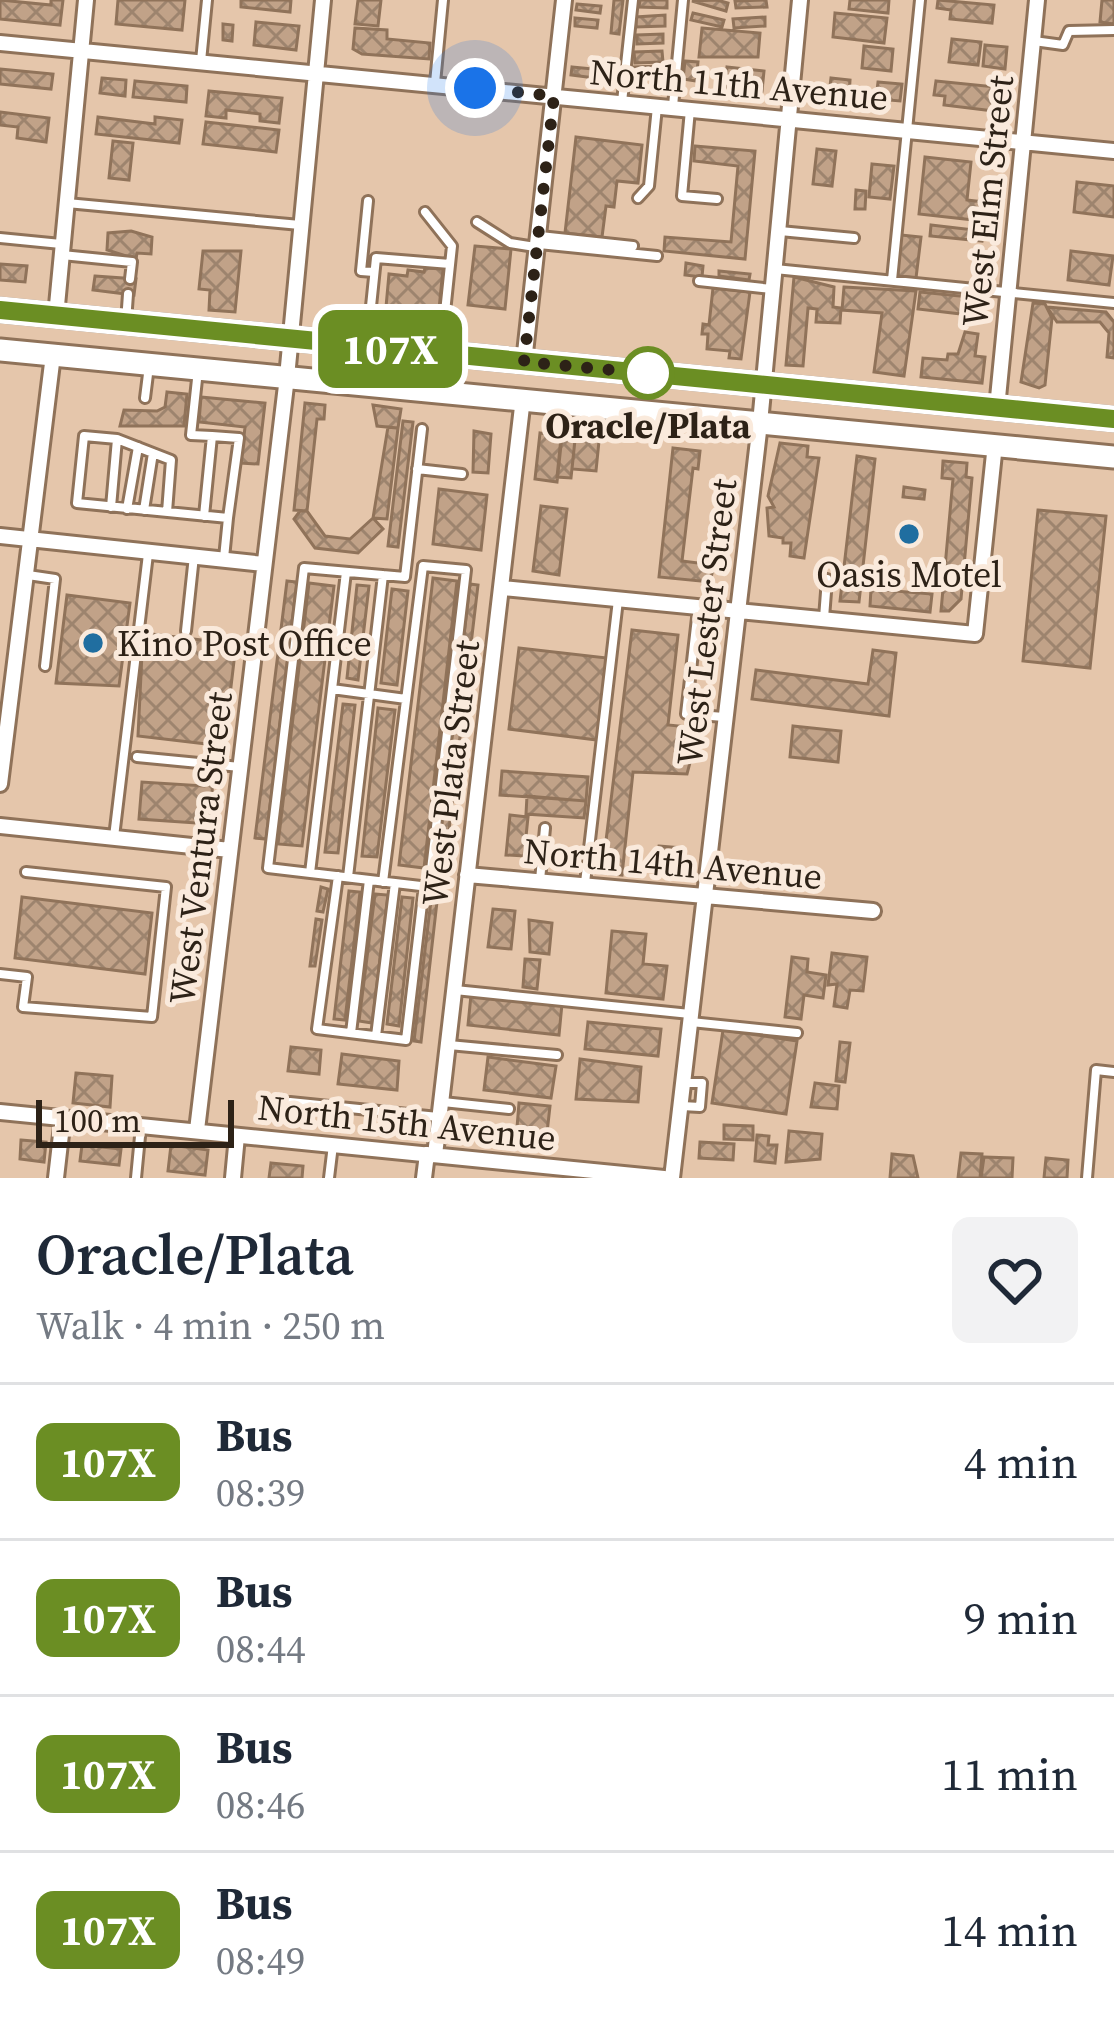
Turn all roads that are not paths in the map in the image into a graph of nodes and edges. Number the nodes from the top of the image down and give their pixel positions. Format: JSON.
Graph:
{"nodes":[{"id":1,"x":86,"y":0,"type":"edge"},
{"id":2,"x":207,"y":0,"type":"edge"},
{"id":3,"x":323,"y":0,"type":"edge"},
{"id":4,"x":443,"y":0,"type":"edge"},
{"id":5,"x":564,"y":0,"type":"edge"},
{"id":6,"x":633,"y":0,"type":"edge"},
{"id":7,"x":683,"y":0,"type":"edge"},
{"id":8,"x":800,"y":0,"type":"edge"},
{"id":9,"x":920,"y":0,"type":"edge"},
{"id":10,"x":1037,"y":0,"type":"edge"},
{"id":11,"x":1114,"y":30,"type":"edge"},
{"id":12,"x":1033,"y":41,"type":"junction"},
{"id":13,"x":0,"y":43,"type":"edge"},
{"id":14,"x":81,"y":50,"type":"junction"},
{"id":15,"x":201,"y":62,"type":"junction"},
{"id":16,"x":316,"y":73,"type":"junction"},
{"id":17,"x":435,"y":85,"type":"junction"},
{"id":18,"x":554,"y":96,"type":"junction"},
{"id":19,"x":622,"y":102,"type":"junction"},
{"id":20,"x":665,"y":106,"type":"junction"},
{"id":21,"x":690,"y":109,"type":"junction"},
{"id":22,"x":790,"y":119,"type":"junction"},
{"id":23,"x":907,"y":130,"type":"junction"},
{"id":24,"x":1023,"y":142,"type":"junction"},
{"id":25,"x":1114,"y":151,"type":"edge"},
{"id":26,"x":638,"y":198,"type":"dead end"},
{"id":27,"x":718,"y":199,"type":"dead end"},
{"id":28,"x":368,"y":201,"type":"dead end"},
{"id":29,"x":67,"y":203,"type":"junction"},
{"id":30,"x":425,"y":212,"type":"dead end"},
{"id":31,"x":477,"y":222,"type":"dead end"},
{"id":32,"x":302,"y":225,"type":"junction"},
{"id":33,"x":779,"y":231,"type":"junction"},
{"id":34,"x":0,"y":238,"type":"edge"},
{"id":35,"x":854,"y":238,"type":"dead end"},
{"id":36,"x":538,"y":242,"type":"junction"},
{"id":37,"x":633,"y":246,"type":"dead end"},
{"id":38,"x":62,"y":250,"type":"junction"},
{"id":39,"x":657,"y":256,"type":"dead end"},
{"id":40,"x":450,"y":264,"type":"junction"},
{"id":41,"x":774,"y":269,"type":"junction"},
{"id":42,"x":374,"y":272,"type":"junction"},
{"id":43,"x":130,"y":279,"type":"dead end"},
{"id":44,"x":892,"y":280,"type":"junction"},
{"id":45,"x":699,"y":281,"type":"dead end"},
{"id":46,"x":772,"y":289,"type":"junction"},
{"id":47,"x":1008,"y":293,"type":"junction"},
{"id":48,"x":128,"y":294,"type":"dead end"},
{"id":49,"x":1114,"y":302,"type":"edge"},
{"id":50,"x":0,"y":310,"type":"edge"},
{"id":51,"x":56,"y":316,"type":"junction"},
{"id":52,"x":126,"y":322,"type":"junction"},
{"id":53,"x":291,"y":339,"type":"junction"},
{"id":54,"x":366,"y":346,"type":"junction"},
{"id":55,"x":0,"y":350,"type":"edge"},
{"id":56,"x":440,"y":353,"type":"junction"},
{"id":57,"x":53,"y":355,"type":"junction"},
{"id":58,"x":524,"y":362,"type":"junction"},
{"id":59,"x":150,"y":364,"type":"junction"},
{"id":60,"x":198,"y":369,"type":"junction"},
{"id":61,"x":286,"y":377,"type":"junction"},
{"id":62,"x":764,"y":387,"type":"junction"},
{"id":63,"x":145,"y":398,"type":"dead end"},
{"id":64,"x":524,"y":398,"type":"junction"},
{"id":65,"x":997,"y":408,"type":"junction"},
{"id":66,"x":1114,"y":419,"type":"edge"},
{"id":67,"x":760,"y":423,"type":"junction"},
{"id":68,"x":422,"y":429,"type":"dead end"},
{"id":69,"x":212,"y":436,"type":"junction"},
{"id":70,"x":118,"y":439,"type":"junction"},
{"id":71,"x":995,"y":444,"type":"junction"},
{"id":72,"x":138,"y":447,"type":"junction"},
{"id":73,"x":153,"y":453,"type":"junction"},
{"id":74,"x":1114,"y":457,"type":"edge"},
{"id":75,"x":417,"y":469,"type":"junction"},
{"id":76,"x":462,"y":474,"type":"dead end"},
{"id":77,"x":111,"y":507,"type":"junction"},
{"id":78,"x":128,"y":508,"type":"junction"},
{"id":79,"x":144,"y":510,"type":"junction"},
{"id":80,"x":166,"y":512,"type":"junction"},
{"id":81,"x":204,"y":516,"type":"junction"},
{"id":82,"x":228,"y":518,"type":"junction"},
{"id":83,"x":0,"y":536,"type":"edge"},
{"id":84,"x":31,"y":538,"type":"junction"},
{"id":85,"x":148,"y":551,"type":"junction"},
{"id":86,"x":194,"y":556,"type":"junction"},
{"id":87,"x":224,"y":560,"type":"junction"},
{"id":88,"x":264,"y":564,"type":"junction"},
{"id":89,"x":406,"y":564,"type":"junction"},
{"id":90,"x":423,"y":566,"type":"junction"},
{"id":91,"x":346,"y":572,"type":"junction"},
{"id":92,"x":26,"y":574,"type":"junction"},
{"id":93,"x":383,"y":575,"type":"junction"},
{"id":94,"x":827,"y":579,"type":"dead end"},
{"id":95,"x":502,"y":588,"type":"junction"},
{"id":96,"x":618,"y":600,"type":"junction"},
{"id":97,"x":698,"y":607,"type":"junction"},
{"id":98,"x":736,"y":611,"type":"junction"},
{"id":99,"x":824,"y":619,"type":"junction"},
{"id":100,"x":186,"y":631,"type":"dead end"},
{"id":101,"x":45,"y":666,"type":"dead end"},
{"id":102,"x":332,"y":689,"type":"junction"},
{"id":103,"x":369,"y":694,"type":"junction"},
{"id":104,"x":406,"y":699,"type":"junction"},
{"id":105,"x":724,"y":718,"type":"junction"},
{"id":106,"x":137,"y":757,"type":"dead end"},
{"id":107,"x":240,"y":767,"type":"junction"},
{"id":108,"x":0,"y":784,"type":"edge"},
{"id":109,"x":0,"y":826,"type":"edge"},
{"id":110,"x":545,"y":828,"type":"dead end"},
{"id":111,"x":114,"y":838,"type":"junction"},
{"id":112,"x":230,"y":850,"type":"junction"},
{"id":113,"x":26,"y":872,"type":"dead end"},
{"id":114,"x":310,"y":873,"type":"junction"},
{"id":115,"x":467,"y":875,"type":"junction"},
{"id":116,"x":343,"y":877,"type":"junction"},
{"id":117,"x":369,"y":880,"type":"junction"},
{"id":118,"x":540,"y":881,"type":"junction"},
{"id":119,"x":383,"y":882,"type":"junction"},
{"id":120,"x":395,"y":883,"type":"junction"},
{"id":121,"x":585,"y":885,"type":"junction"},
{"id":122,"x":424,"y":886,"type":"junction"},
{"id":123,"x":703,"y":895,"type":"junction"},
{"id":124,"x":873,"y":910,"type":"dead end"},
{"id":125,"x":0,"y":974,"type":"edge"},
{"id":126,"x":454,"y":990,"type":"junction"},
{"id":127,"x":690,"y":1018,"type":"junction"},
{"id":128,"x":352,"y":1033,"type":"junction"},
{"id":129,"x":797,"y":1033,"type":"dead end"},
{"id":130,"x":376,"y":1036,"type":"junction"},
{"id":131,"x":448,"y":1045,"type":"junction"},
{"id":132,"x":557,"y":1055,"type":"dead end"},
{"id":133,"x":1114,"y":1072,"type":"edge"},
{"id":134,"x":290,"y":1102,"type":"dead end"},
{"id":135,"x":440,"y":1109,"type":"junction"},
{"id":136,"x":509,"y":1109,"type":"dead end"},
{"id":137,"x":0,"y":1112,"type":"edge"},
{"id":138,"x":63,"y":1117,"type":"junction"},
{"id":139,"x":142,"y":1124,"type":"junction"},
{"id":140,"x":197,"y":1130,"type":"junction"},
{"id":141,"x":238,"y":1136,"type":"junction"},
{"id":142,"x":332,"y":1144,"type":"junction"},
{"id":143,"x":431,"y":1154,"type":"junction"},
{"id":144,"x":518,"y":1171,"type":"edge"},
{"id":145,"x":614,"y":1175,"type":"edge"},
{"id":146,"x":56,"y":1178,"type":"edge"},
{"id":147,"x":136,"y":1178,"type":"edge"},
{"id":148,"x":233,"y":1178,"type":"edge"},
{"id":149,"x":329,"y":1178,"type":"edge"},
{"id":150,"x":424,"y":1178,"type":"edge"},
{"id":151,"x":668,"y":1178,"type":"edge"},
{"id":152,"x":1087,"y":1178,"type":"edge"}],
"edges":[{"from":1,"to":14,"type":"street"},
{"from":2,"to":15,"type":"lane"},
{"from":3,"to":16,"type":"street","name":"West Ventura Street"},
{"from":4,"to":17,"type":"lane"},
{"from":5,"to":18,"type":"street"},
{"from":6,"to":19,"type":"lane"},
{"from":7,"to":20,"type":"lane"},
{"from":8,"to":22,"type":"street","name":"West Lester Street"},
{"from":9,"to":23,"type":"lane"},
{"from":10,"to":12,"type":"street","name":"West Elm Street"},
{"from":11,"to":12,"type":"lane"},
{"from":12,"to":24,"type":"street","name":"West Elm Street"},
{"from":13,"to":14,"type":"street","name":"North 11th Avenue"},
{"from":14,"to":15,"type":"street","name":"North 11th Avenue"},
{"from":14,"to":29,"type":"street"},
{"from":15,"to":16,"type":"street","name":"North 11th Avenue"},
{"from":16,"to":17,"type":"street","name":"North 11th Avenue"},
{"from":16,"to":32,"type":"street","name":"West Ventura Street"},
{"from":17,"to":18,"type":"street","name":"North 11th Avenue"},
{"from":18,"to":19,"type":"street","name":"North 11th Avenue"},
{"from":18,"to":36,"type":"street"},
{"from":19,"to":20,"type":"street","name":"North 11th Avenue"},
{"from":20,"to":21,"type":"street","name":"North 11th Avenue"},
{"from":20,"to":26,"type":"lane"},
{"from":21,"to":22,"type":"street","name":"North 11th Avenue"},
{"from":21,"to":27,"type":"lane"},
{"from":22,"to":23,"type":"street","name":"North 11th Avenue"},
{"from":22,"to":33,"type":"street","name":"West Lester Street"},
{"from":23,"to":24,"type":"street","name":"North 11th Avenue"},
{"from":23,"to":44,"type":"lane"},
{"from":24,"to":25,"type":"street","name":"North 11th Avenue"},
{"from":24,"to":47,"type":"street","name":"West Elm Street"},
{"from":28,"to":42,"type":"lane"},
{"from":29,"to":32,"type":"lane"},
{"from":29,"to":38,"type":"street"},
{"from":30,"to":40,"type":"lane"},
{"from":31,"to":36,"type":"lane"},
{"from":32,"to":53,"type":"street","name":"West Ventura Street"},
{"from":33,"to":35,"type":"lane"},
{"from":33,"to":41,"type":"street","name":"West Lester Street"},
{"from":34,"to":38,"type":"lane"},
{"from":36,"to":37,"type":"lane"},
{"from":36,"to":39,"type":"lane"},
{"from":36,"to":58,"type":"street"},
{"from":38,"to":43,"type":"lane"},
{"from":38,"to":51,"type":"street"},
{"from":40,"to":42,"type":"lane"},
{"from":40,"to":56,"type":"lane"},
{"from":41,"to":44,"type":"lane"},
{"from":41,"to":46,"type":"street","name":"West Lester Street"},
{"from":42,"to":54,"type":"lane"},
{"from":44,"to":47,"type":"lane"},
{"from":45,"to":46,"type":"lane"},
{"from":46,"to":62,"type":"street","name":"West Lester Street"},
{"from":47,"to":49,"type":"lane"},
{"from":47,"to":65,"type":"street","name":"West Elm Street"},
{"from":48,"to":52,"type":"lane"},
{"from":50,"to":51,"type":"main road"},
{"from":51,"to":52,"type":"main road"},
{"from":52,"to":53,"type":"main road"},
{"from":53,"to":54,"type":"main road"},
{"from":53,"to":61,"type":"street","name":"West Ventura Street"},
{"from":54,"to":56,"type":"main road"},
{"from":55,"to":57,"type":"main road"},
{"from":56,"to":58,"type":"main road"},
{"from":57,"to":59,"type":"main road"},
{"from":57,"to":84,"type":"street"},
{"from":58,"to":62,"type":"main road"},
{"from":59,"to":60,"type":"main road"},
{"from":59,"to":63,"type":"lane"},
{"from":60,"to":61,"type":"main road"},
{"from":60,"to":69,"type":"lane"},
{"from":61,"to":64,"type":"main road"},
{"from":61,"to":88,"type":"street","name":"West Ventura Street"},
{"from":62,"to":65,"type":"main road"},
{"from":62,"to":67,"type":"street","name":"West Lester Street"},
{"from":64,"to":67,"type":"main road"},
{"from":64,"to":95,"type":"street","name":"West Plata Street"},
{"from":65,"to":66,"type":"main road"},
{"from":67,"to":71,"type":"main road"},
{"from":67,"to":98,"type":"street","name":"West Lester Street"},
{"from":68,"to":75,"type":"lane"},
{"from":69,"to":81,"type":"lane"},
{"from":69,"to":82,"type":"lane"},
{"from":70,"to":72,"type":"lane"},
{"from":70,"to":77,"type":"lane"},
{"from":70,"to":77,"type":"lane"},
{"from":71,"to":74,"type":"main road"},
{"from":71,"to":99,"type":"street"},
{"from":72,"to":73,"type":"lane"},
{"from":72,"to":78,"type":"lane"},
{"from":73,"to":79,"type":"lane"},
{"from":73,"to":80,"type":"lane"},
{"from":75,"to":76,"type":"lane"},
{"from":75,"to":89,"type":"lane"},
{"from":77,"to":78,"type":"lane"},
{"from":78,"to":79,"type":"lane"},
{"from":79,"to":80,"type":"lane"},
{"from":80,"to":81,"type":"lane"},
{"from":81,"to":82,"type":"lane"},
{"from":82,"to":87,"type":"lane"},
{"from":83,"to":84,"type":"street"},
{"from":84,"to":85,"type":"street"},
{"from":84,"to":92,"type":"street"},
{"from":85,"to":86,"type":"street"},
{"from":85,"to":111,"type":"lane"},
{"from":86,"to":87,"type":"street"},
{"from":86,"to":100,"type":"lane"},
{"from":87,"to":88,"type":"street"},
{"from":88,"to":107,"type":"street","name":"West Ventura Street"},
{"from":89,"to":90,"type":"lane"},
{"from":89,"to":93,"type":"lane"},
{"from":90,"to":104,"type":"lane"},
{"from":90,"to":122,"type":"lane"},
{"from":91,"to":93,"type":"lane"},
{"from":91,"to":102,"type":"lane"},
{"from":91,"to":114,"type":"lane"},
{"from":92,"to":101,"type":"lane"},
{"from":92,"to":108,"type":"street"},
{"from":93,"to":103,"type":"lane"},
{"from":94,"to":99,"type":"lane"},
{"from":95,"to":96,"type":"street"},
{"from":95,"to":115,"type":"street","name":"West Plata Street"},
{"from":96,"to":97,"type":"street"},
{"from":96,"to":121,"type":"lane"},
{"from":97,"to":98,"type":"street"},
{"from":97,"to":105,"type":"lane"},
{"from":98,"to":99,"type":"street"},
{"from":98,"to":105,"type":"street","name":"West Lester Street"},
{"from":102,"to":103,"type":"lane"},
{"from":102,"to":114,"type":"lane"},
{"from":103,"to":104,"type":"lane"},
{"from":103,"to":116,"type":"lane"},
{"from":104,"to":119,"type":"lane"},
{"from":105,"to":123,"type":"street","name":"West Lester Street"},
{"from":106,"to":107,"type":"lane"},
{"from":107,"to":112,"type":"street","name":"West Ventura Street"},
{"from":109,"to":111,"type":"street"},
{"from":110,"to":118,"type":"lane"},
{"from":111,"to":112,"type":"street"},
{"from":112,"to":140,"type":"street","name":"West Ventura Street"},
{"from":113,"to":125,"type":"lane"},
{"from":114,"to":116,"type":"lane"},
{"from":115,"to":118,"type":"street","name":"North 14th Avenue"},
{"from":115,"to":126,"type":"street","name":"West Plata Street"},
{"from":116,"to":117,"type":"lane"},
{"from":116,"to":128,"type":"lane"},
{"from":117,"to":119,"type":"lane"},
{"from":117,"to":128,"type":"lane"},
{"from":118,"to":121,"type":"street","name":"North 14th Avenue"},
{"from":119,"to":120,"type":"lane"},
{"from":120,"to":122,"type":"lane"},
{"from":120,"to":130,"type":"lane"},
{"from":121,"to":123,"type":"street","name":"North 14th Avenue"},
{"from":122,"to":130,"type":"lane"},
{"from":123,"to":124,"type":"street","name":"North 14th Avenue"},
{"from":123,"to":127,"type":"street","name":"West Lester Street"},
{"from":126,"to":127,"type":"lane"},
{"from":126,"to":131,"type":"street","name":"West Plata Street"},
{"from":127,"to":129,"type":"lane"},
{"from":127,"to":151,"type":"street","name":"West Lester Street"},
{"from":128,"to":130,"type":"lane"},
{"from":131,"to":132,"type":"lane"},
{"from":131,"to":135,"type":"street","name":"West Plata Street"},
{"from":133,"to":152,"type":"lane"},
{"from":134,"to":135,"type":"lane"},
{"from":135,"to":136,"type":"lane"},
{"from":135,"to":143,"type":"street","name":"West Plata Street"},
{"from":137,"to":138,"type":"street","name":"North 15th Avenue"},
{"from":138,"to":139,"type":"street","name":"North 15th Avenue"},
{"from":138,"to":146,"type":"street"},
{"from":139,"to":140,"type":"street","name":"North 15th Avenue"},
{"from":139,"to":147,"type":"lane"},
{"from":140,"to":141,"type":"street","name":"North 15th Avenue"},
{"from":141,"to":142,"type":"street","name":"North 15th Avenue"},
{"from":141,"to":148,"type":"street"},
{"from":142,"to":143,"type":"street","name":"North 15th Avenue"},
{"from":142,"to":149,"type":"lane"},
{"from":143,"to":144,"type":"street","name":"North 15th Avenue"},
{"from":143,"to":150,"type":"street","name":"West Plata Street"},
{"from":144,"to":145,"type":"street","name":"North 15th Avenue"},
{"from":145,"to":151,"type":"street","name":"North 15th Avenue"}]}
